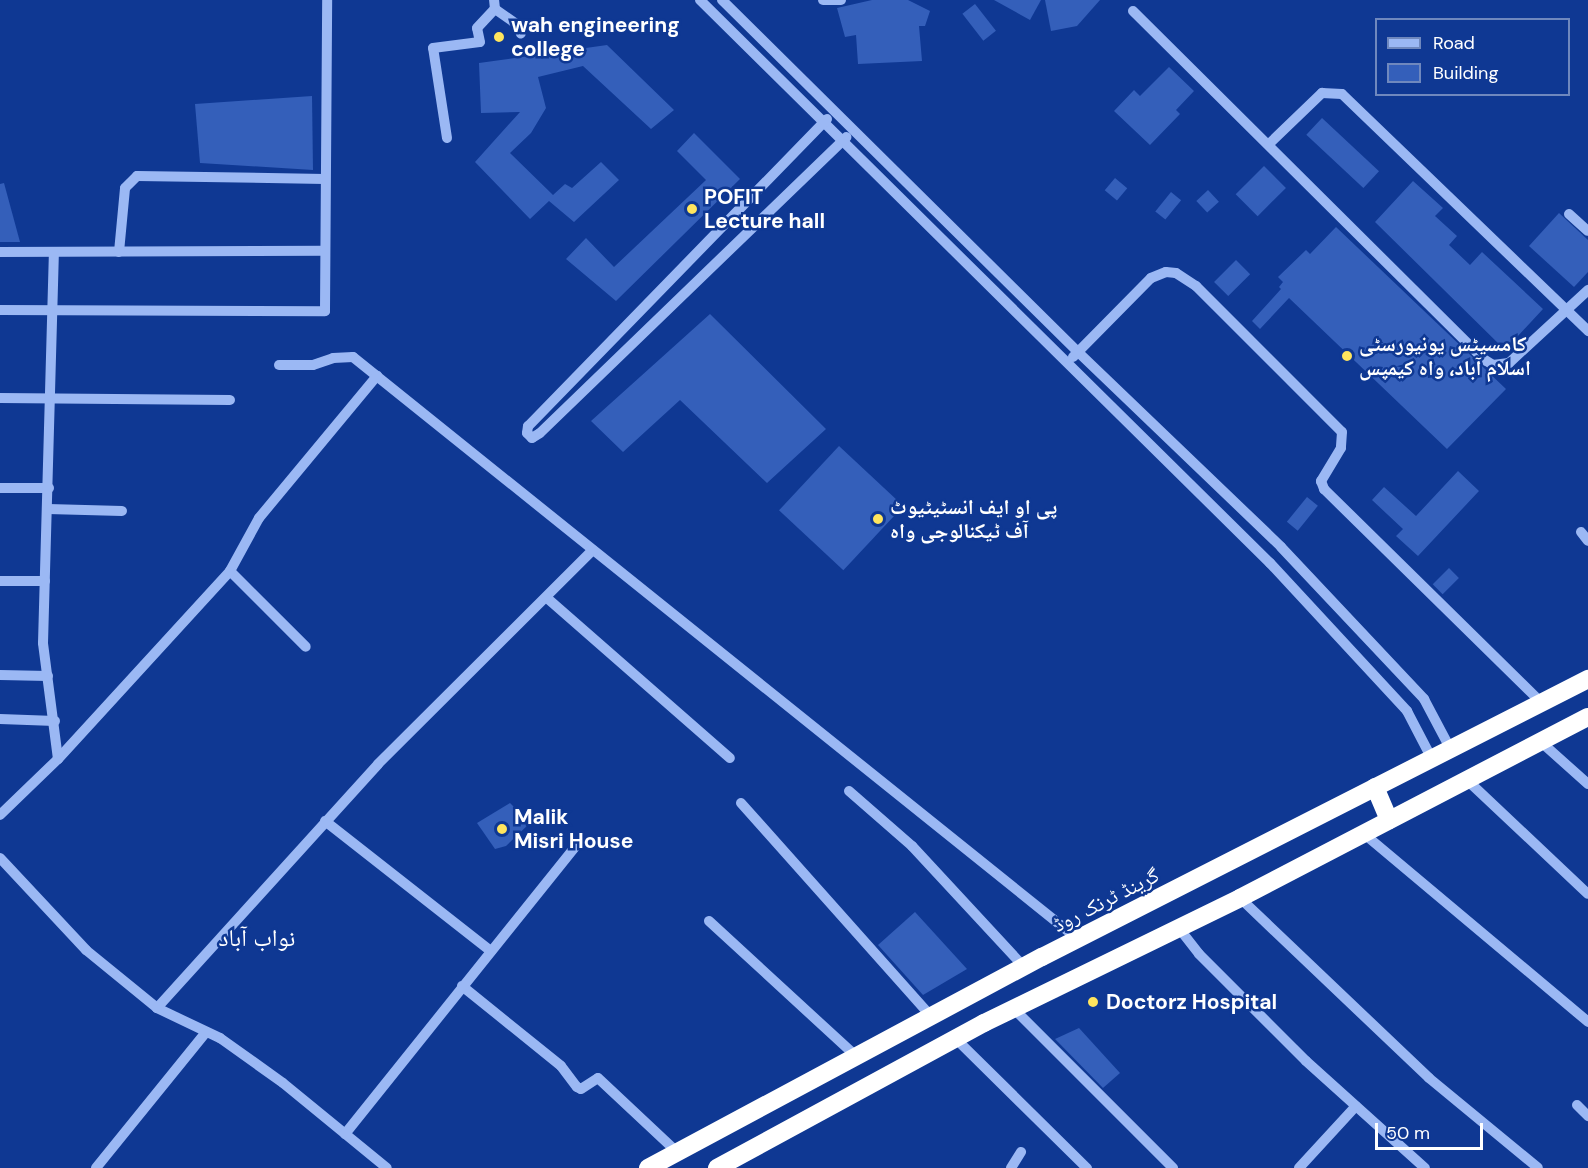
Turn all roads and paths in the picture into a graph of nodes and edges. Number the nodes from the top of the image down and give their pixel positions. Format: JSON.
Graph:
{"nodes":[{"id":1,"x":327,"y":0,"type":"edge"},
{"id":2,"x":700,"y":0,"type":"edge"},
{"id":3,"x":722,"y":0,"type":"edge"},
{"id":4,"x":823,"y":0,"type":"edge"},
{"id":5,"x":841,"y":0,"type":"edge"},
{"id":6,"x":495,"y":4,"type":"edge"},
{"id":7,"x":1133,"y":11,"type":"dead end"},
{"id":8,"x":521,"y":34,"type":"dead end"},
{"id":9,"x":834,"y":112,"type":"junction"},
{"id":10,"x":823,"y":123,"type":"junction"},
{"id":11,"x":852,"y":130,"type":"junction"},
{"id":12,"x":447,"y":138,"type":"dead end"},
{"id":13,"x":842,"y":141,"type":"junction"},
{"id":14,"x":1269,"y":144,"type":"junction"},
{"id":15,"x":326,"y":179,"type":"junction"},
{"id":16,"x":1569,"y":214,"type":"dead end"},
{"id":17,"x":1588,"y":231,"type":"edge"},
{"id":18,"x":325,"y":251,"type":"junction"},
{"id":19,"x":0,"y":252,"type":"edge"},
{"id":20,"x":119,"y":252,"type":"junction"},
{"id":21,"x":54,"y":253,"type":"junction"},
{"id":22,"x":1588,"y":290,"type":"edge"},
{"id":23,"x":52,"y":309,"type":"junction"},
{"id":24,"x":0,"y":310,"type":"edge"},
{"id":25,"x":1567,"y":311,"type":"junction"},
{"id":26,"x":1588,"y":331,"type":"edge"},
{"id":27,"x":1078,"y":352,"type":"junction"},
{"id":28,"x":1067,"y":364,"type":"junction"},
{"id":29,"x":279,"y":365,"type":"dead end"},
{"id":30,"x":377,"y":376,"type":"junction"},
{"id":31,"x":0,"y":398,"type":"edge"},
{"id":32,"x":51,"y":399,"type":"junction"},
{"id":33,"x":230,"y":400,"type":"dead end"},
{"id":34,"x":0,"y":488,"type":"edge"},
{"id":35,"x":48,"y":488,"type":"junction"},
{"id":36,"x":48,"y":509,"type":"junction"},
{"id":37,"x":122,"y":512,"type":"dead end"},
{"id":38,"x":1581,"y":532,"type":"dead end"},
{"id":39,"x":1588,"y":541,"type":"edge"},
{"id":40,"x":593,"y":550,"type":"junction"},
{"id":41,"x":230,"y":570,"type":"junction"},
{"id":42,"x":0,"y":581,"type":"edge"},
{"id":43,"x":45,"y":581,"type":"junction"},
{"id":44,"x":548,"y":597,"type":"junction"},
{"id":45,"x":306,"y":647,"type":"dead end"},
{"id":46,"x":0,"y":675,"type":"edge"},
{"id":47,"x":48,"y":676,"type":"junction"},
{"id":48,"x":1588,"y":679,"type":"edge"},
{"id":49,"x":1542,"y":703,"type":"junction"},
{"id":50,"x":1588,"y":717,"type":"edge"},
{"id":51,"x":0,"y":719,"type":"edge"},
{"id":52,"x":55,"y":721,"type":"junction"},
{"id":53,"x":1541,"y":742,"type":"junction"},
{"id":54,"x":1451,"y":750,"type":"junction"},
{"id":55,"x":730,"y":758,"type":"dead end"},
{"id":56,"x":58,"y":759,"type":"junction"},
{"id":57,"x":1432,"y":759,"type":"junction"},
{"id":58,"x":1467,"y":780,"type":"junction"},
{"id":59,"x":1588,"y":784,"type":"edge"},
{"id":60,"x":1375,"y":787,"type":"junction"},
{"id":61,"x":849,"y":791,"type":"dead end"},
{"id":62,"x":741,"y":803,"type":"dead end"},
{"id":63,"x":0,"y":814,"type":"edge"},
{"id":64,"x":1389,"y":820,"type":"junction"},
{"id":65,"x":324,"y":821,"type":"junction"},
{"id":66,"x":1363,"y":833,"type":"junction"},
{"id":67,"x":576,"y":846,"type":"dead end"},
{"id":68,"x":0,"y":858,"type":"edge"},
{"id":69,"x":1588,"y":894,"type":"edge"},
{"id":70,"x":1240,"y":898,"type":"junction"},
{"id":71,"x":709,"y":921,"type":"dead end"},
{"id":72,"x":1178,"y":927,"type":"junction"},
{"id":73,"x":1078,"y":939,"type":"junction"},
{"id":74,"x":491,"y":951,"type":"junction"},
{"id":75,"x":1024,"y":967,"type":"junction"},
{"id":76,"x":462,"y":986,"type":"junction"},
{"id":77,"x":157,"y":1008,"type":"junction"},
{"id":78,"x":1014,"y":1009,"type":"junction"},
{"id":79,"x":932,"y":1017,"type":"junction"},
{"id":80,"x":1588,"y":1022,"type":"edge"},
{"id":81,"x":206,"y":1032,"type":"junction"},
{"id":82,"x":956,"y":1039,"type":"junction"},
{"id":83,"x":857,"y":1057,"type":"junction"},
{"id":84,"x":1577,"y":1105,"type":"dead end"},
{"id":85,"x":1356,"y":1106,"type":"junction"},
{"id":86,"x":1588,"y":1116,"type":"edge"},
{"id":87,"x":345,"y":1134,"type":"junction"},
{"id":88,"x":677,"y":1152,"type":"junction"},
{"id":89,"x":1021,"y":1152,"type":"dead end"},
{"id":90,"x":740,"y":1163,"type":"edge"},
{"id":91,"x":96,"y":1168,"type":"edge"},
{"id":92,"x":387,"y":1168,"type":"edge"},
{"id":93,"x":648,"y":1168,"type":"edge"},
{"id":94,"x":717,"y":1168,"type":"edge"},
{"id":95,"x":1011,"y":1168,"type":"edge"},
{"id":96,"x":1087,"y":1168,"type":"edge"},
{"id":97,"x":1173,"y":1168,"type":"edge"},
{"id":98,"x":1299,"y":1168,"type":"edge"},
{"id":99,"x":1425,"y":1168,"type":"edge"},
{"id":100,"x":1538,"y":1168,"type":"edge"}],
"edges":[{"from":1,"to":15,"type":"street"},
{"from":2,"to":10,"type":"street"},
{"from":3,"to":9,"type":"street"},
{"from":4,"to":5,"type":"street"},
{"from":6,"to":8,"type":"street"},
{"from":6,"to":12,"type":"street"},
{"from":7,"to":14,"type":"street"},
{"from":9,"to":10,"type":"street"},
{"from":9,"to":11,"type":"street"},
{"from":10,"to":13,"type":"street"},
{"from":10,"to":13,"type":"street"},
{"from":11,"to":13,"type":"street"},
{"from":11,"to":27,"type":"street"},
{"from":13,"to":28,"type":"street"},
{"from":14,"to":25,"type":"street"},
{"from":14,"to":25,"type":"street"},
{"from":15,"to":18,"type":"street"},
{"from":15,"to":20,"type":"street"},
{"from":16,"to":17,"type":"street"},
{"from":18,"to":20,"type":"street"},
{"from":18,"to":23,"type":"street"},
{"from":19,"to":21,"type":"street"},
{"from":20,"to":21,"type":"street"},
{"from":21,"to":23,"type":"street"},
{"from":22,"to":25,"type":"street"},
{"from":23,"to":24,"type":"street"},
{"from":23,"to":32,"type":"street"},
{"from":25,"to":26,"type":"street"},
{"from":27,"to":28,"type":"street"},
{"from":27,"to":49,"type":"street"},
{"from":27,"to":54,"type":"street"},
{"from":28,"to":57,"type":"street"},
{"from":29,"to":30,"type":"street"},
{"from":30,"to":40,"type":"street"},
{"from":30,"to":41,"type":"street"},
{"from":31,"to":32,"type":"street"},
{"from":32,"to":33,"type":"street"},
{"from":32,"to":35,"type":"street"},
{"from":34,"to":35,"type":"street"},
{"from":35,"to":36,"type":"street"},
{"from":36,"to":37,"type":"street"},
{"from":36,"to":43,"type":"street"},
{"from":38,"to":39,"type":"street"},
{"from":40,"to":44,"type":"street"},
{"from":40,"to":73,"type":"street"},
{"from":41,"to":45,"type":"street"},
{"from":41,"to":56,"type":"street"},
{"from":42,"to":43,"type":"street"},
{"from":43,"to":47,"type":"street"},
{"from":44,"to":55,"type":"street"},
{"from":44,"to":65,"type":"street"},
{"from":46,"to":47,"type":"street"},
{"from":47,"to":52,"type":"street"},
{"from":48,"to":49,"type":"highway","name":"گرینڈ ٹرنک روڈ"},
{"from":49,"to":54,"type":"highway","name":"گرینڈ ٹرنک روڈ"},
{"from":50,"to":53,"type":"highway"},
{"from":51,"to":52,"type":"street"},
{"from":52,"to":56,"type":"street"},
{"from":53,"to":58,"type":"highway"},
{"from":53,"to":59,"type":"street"},
{"from":54,"to":57,"type":"highway","name":"گرینڈ ٹرنک روڈ"},
{"from":56,"to":63,"type":"street"},
{"from":57,"to":60,"type":"highway","name":"گرینڈ ٹرنک روڈ"},
{"from":58,"to":64,"type":"highway"},
{"from":58,"to":69,"type":"street"},
{"from":60,"to":64,"type":"highway"},
{"from":60,"to":73,"type":"highway","name":"گرینڈ ٹرنک روڈ"},
{"from":61,"to":75,"type":"street"},
{"from":62,"to":79,"type":"street"},
{"from":64,"to":66,"type":"highway"},
{"from":65,"to":74,"type":"street"},
{"from":65,"to":77,"type":"street"},
{"from":66,"to":70,"type":"highway"},
{"from":66,"to":80,"type":"street"},
{"from":67,"to":74,"type":"street"},
{"from":68,"to":77,"type":"street"},
{"from":70,"to":72,"type":"highway"},
{"from":70,"to":100,"type":"street"},
{"from":71,"to":83,"type":"street"},
{"from":72,"to":78,"type":"highway"},
{"from":72,"to":85,"type":"street"},
{"from":73,"to":75,"type":"highway","name":"گرینڈ ٹرنک روڈ"},
{"from":74,"to":76,"type":"street"},
{"from":75,"to":79,"type":"highway","name":"گرینڈ ٹرنک روڈ"},
{"from":76,"to":87,"type":"street"},
{"from":76,"to":88,"type":"street"},
{"from":77,"to":81,"type":"street"},
{"from":78,"to":82,"type":"highway"},
{"from":78,"to":97,"type":"street"},
{"from":79,"to":83,"type":"highway","name":"گرینڈ ٹرنک روڈ"},
{"from":81,"to":87,"type":"street"},
{"from":81,"to":91,"type":"street"},
{"from":82,"to":90,"type":"highway"},
{"from":82,"to":96,"type":"street"},
{"from":83,"to":88,"type":"highway","name":"گرینڈ ٹرنک روڈ"},
{"from":84,"to":86,"type":"street"},
{"from":85,"to":98,"type":"street"},
{"from":85,"to":99,"type":"street"},
{"from":87,"to":92,"type":"street"},
{"from":88,"to":93,"type":"highway","name":"گرینڈ ٹرنک روڈ"},
{"from":89,"to":95,"type":"street"},
{"from":90,"to":94,"type":"highway"}]}
